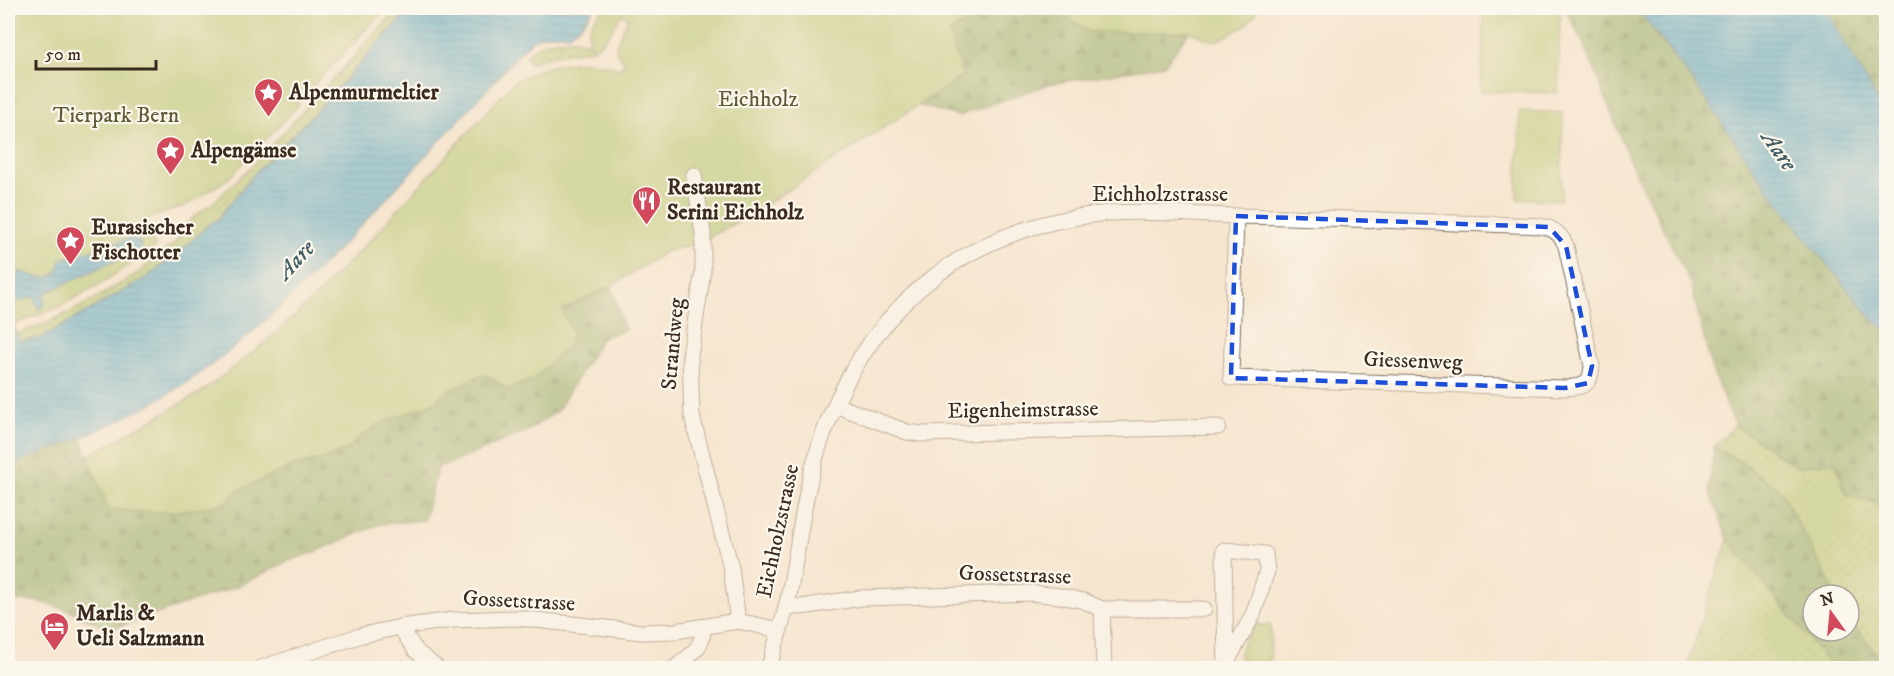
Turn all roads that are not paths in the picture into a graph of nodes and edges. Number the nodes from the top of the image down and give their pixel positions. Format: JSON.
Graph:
{"nodes":[{"id":1,"x":694,"y":176,"type":"dead end"},
{"id":2,"x":1236,"y":216,"type":"junction"},
{"id":3,"x":1549,"y":227,"type":"joint"},
{"id":4,"x":835,"y":405,"type":"junction"},
{"id":5,"x":1218,"y":427,"type":"dead end"},
{"id":6,"x":786,"y":606,"type":"junction"},
{"id":7,"x":1102,"y":609,"type":"junction"},
{"id":8,"x":1204,"y":609,"type":"dead end"},
{"id":9,"x":738,"y":621,"type":"junction"},
{"id":10,"x":400,"y":627,"type":"junction"},
{"id":11,"x":703,"y":627,"type":"junction"},
{"id":12,"x":779,"y":630,"type":"junction"},
{"id":13,"x":1226,"y":666,"type":"edge"},
{"id":14,"x":261,"y":669,"type":"edge"},
{"id":15,"x":436,"y":669,"type":"edge"},
{"id":16,"x":675,"y":669,"type":"edge"},
{"id":17,"x":768,"y":669,"type":"edge"},
{"id":18,"x":1104,"y":669,"type":"edge"}],
"edges":[{"from":1,"to":9,"type":"street","name":"Strandweg"},
{"from":2,"to":3,"type":"street","name":"Eichholzstrasse"},
{"from":2,"to":3,"type":"street","name":"Giessenweg"},
{"from":2,"to":4,"type":"street","name":"Eichholzstrasse"},
{"from":4,"to":5,"type":"street","name":"Eigenheimstrasse"},
{"from":4,"to":6,"type":"street","name":"Eichholzstrasse"},
{"from":6,"to":7,"type":"street","name":"Gossetstrasse"},
{"from":6,"to":12,"type":"street","name":"Eichholzstrasse"},
{"from":7,"to":8,"type":"street","name":"Gossetstrasse"},
{"from":7,"to":18,"type":"street"},
{"from":9,"to":11,"type":"street","name":"Gossetstrasse"},
{"from":9,"to":12,"type":"street","name":"Gossetstrasse"},
{"from":10,"to":11,"type":"street","name":"Gossetstrasse"},
{"from":10,"to":14,"type":"street","name":"Gossetstrasse"},
{"from":10,"to":15,"type":"street"},
{"from":11,"to":16,"type":"street"},
{"from":12,"to":17,"type":"street","name":"Eichholzstrasse"},
{"from":13,"to":13,"type":"street"}]}
